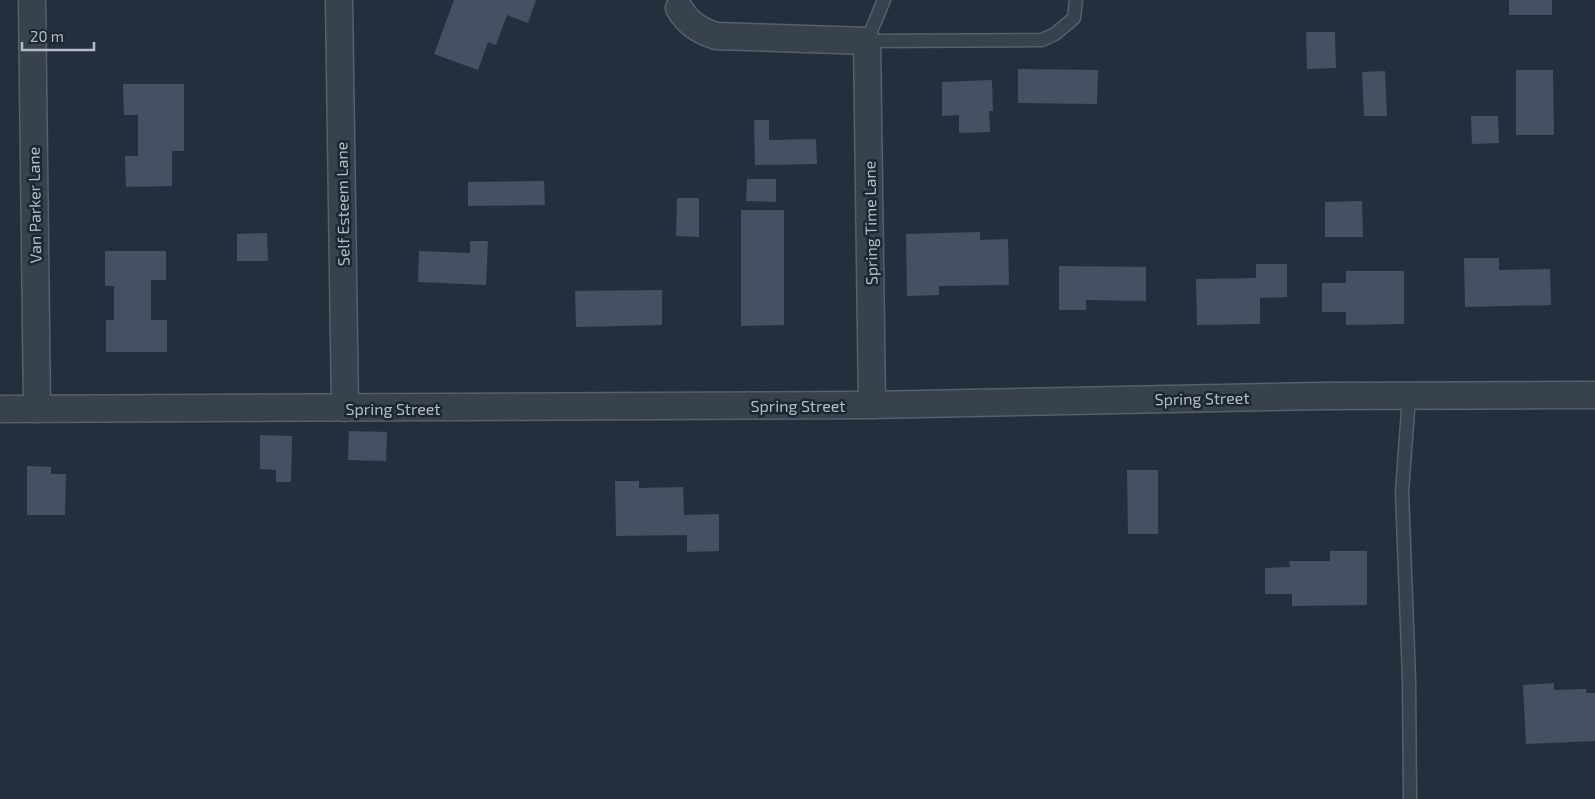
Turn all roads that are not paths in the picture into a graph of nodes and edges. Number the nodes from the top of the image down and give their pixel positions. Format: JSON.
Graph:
{"nodes":[{"id":1,"x":32,"y":0,"type":"edge"},
{"id":2,"x":339,"y":0,"type":"edge"},
{"id":3,"x":884,"y":0,"type":"edge"},
{"id":4,"x":1076,"y":0,"type":"edge"},
{"id":5,"x":679,"y":8,"type":"dead end"},
{"id":6,"x":867,"y":41,"type":"junction"},
{"id":7,"x":1595,"y":395,"type":"edge"},
{"id":8,"x":1409,"y":397,"type":"junction"},
{"id":9,"x":872,"y":405,"type":"junction"},
{"id":10,"x":345,"y":408,"type":"junction"},
{"id":11,"x":37,"y":409,"type":"junction"},
{"id":12,"x":0,"y":410,"type":"edge"},
{"id":13,"x":1410,"y":799,"type":"edge"}],
"edges":[{"from":1,"to":11,"type":"street","name":"Van Parker Lane"},
{"from":2,"to":10,"type":"street","name":"Self Esteem Lane"},
{"from":3,"to":6,"type":"lane"},
{"from":4,"to":6,"type":"lane"},
{"from":5,"to":6,"type":"street"},
{"from":6,"to":9,"type":"street","name":"Spring Time Lane"},
{"from":7,"to":8,"type":"street","name":"Spring Street"},
{"from":8,"to":9,"type":"street","name":"Spring Street"},
{"from":8,"to":13,"type":"lane"},
{"from":9,"to":10,"type":"street","name":"Spring Street"},
{"from":10,"to":11,"type":"street","name":"Spring Street"},
{"from":11,"to":12,"type":"street","name":"Spring Street"}]}
